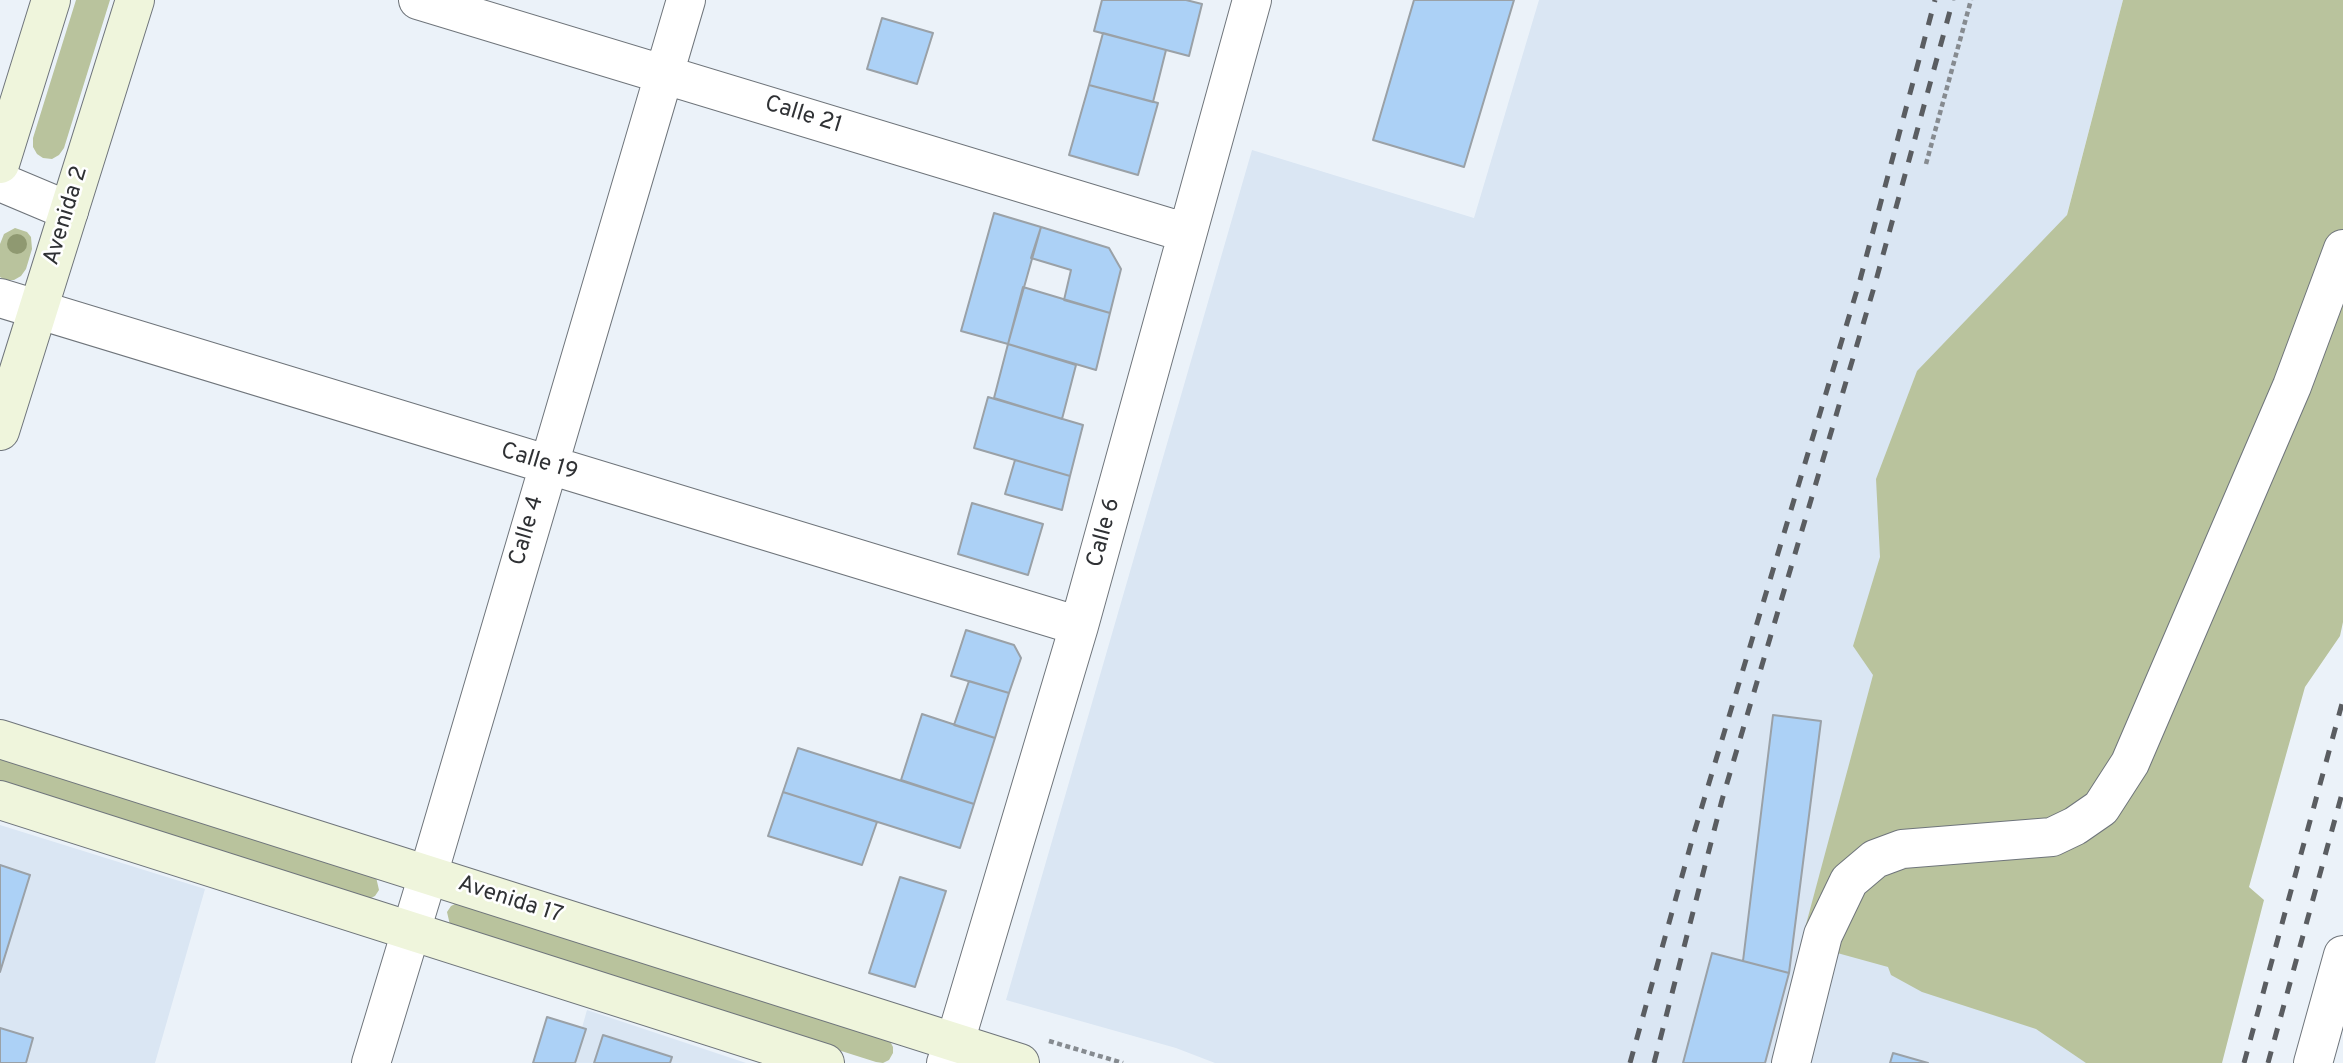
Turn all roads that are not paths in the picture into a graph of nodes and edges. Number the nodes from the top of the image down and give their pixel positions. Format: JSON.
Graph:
{"nodes":[{"id":1,"x":51,"y":0,"type":"edge"},
{"id":2,"x":135,"y":0,"type":"edge"},
{"id":3,"x":418,"y":0,"type":"edge"},
{"id":4,"x":686,"y":0,"type":"edge"},
{"id":5,"x":1252,"y":0,"type":"edge"},
{"id":6,"x":664,"y":74,"type":"junction"},
{"id":7,"x":0,"y":164,"type":"edge"},
{"id":8,"x":0,"y":182,"type":"edge"},
{"id":9,"x":69,"y":211,"type":"junction"},
{"id":10,"x":1187,"y":233,"type":"junction"},
{"id":11,"x":2343,"y":249,"type":"edge"},
{"id":12,"x":0,"y":298,"type":"edge"},
{"id":13,"x":38,"y":310,"type":"junction"},
{"id":14,"x":0,"y":431,"type":"edge"},
{"id":15,"x":548,"y":465,"type":"junction"},
{"id":16,"x":1079,"y":626,"type":"junction"},
{"id":17,"x":0,"y":739,"type":"edge"},
{"id":18,"x":0,"y":800,"type":"edge"},
{"id":19,"x":428,"y":875,"type":"junction"},
{"id":20,"x":411,"y":931,"type":"junction"},
{"id":21,"x":2343,"y":955,"type":"edge"},
{"id":22,"x":2335,"y":1017,"type":"edge"},
{"id":23,"x":950,"y":1053,"type":"edge"},
{"id":24,"x":371,"y":1063,"type":"edge"},
{"id":25,"x":825,"y":1063,"type":"edge"},
{"id":26,"x":1020,"y":1063,"type":"edge"},
{"id":27,"x":1791,"y":1063,"type":"edge"},
{"id":28,"x":2313,"y":1063,"type":"edge"}],
"edges":[{"from":1,"to":7,"type":"main road"},
{"from":2,"to":9,"type":"main road","name":"Avenida 2"},
{"from":3,"to":6,"type":"street","name":"Calle 21"},
{"from":4,"to":6,"type":"street","name":"Calle 4"},
{"from":5,"to":10,"type":"street","name":"Calle 6"},
{"from":6,"to":10,"type":"street","name":"Calle 21"},
{"from":6,"to":15,"type":"street","name":"Calle 4"},
{"from":8,"to":9,"type":"street"},
{"from":9,"to":13,"type":"main road","name":"Avenida 2"},
{"from":10,"to":16,"type":"street","name":"Calle 6"},
{"from":11,"to":27,"type":"street"},
{"from":12,"to":13,"type":"street","name":"Calle 19"},
{"from":13,"to":14,"type":"main road","name":"Avenida 2"},
{"from":13,"to":15,"type":"street","name":"Calle 19"},
{"from":15,"to":16,"type":"street","name":"Calle 19"},
{"from":15,"to":19,"type":"street","name":"Calle 4"},
{"from":16,"to":23,"type":"street","name":"Calle 6"},
{"from":17,"to":19,"type":"main road","name":"Avenida 17"},
{"from":18,"to":20,"type":"main road"},
{"from":19,"to":20,"type":"street","name":"Calle 4"},
{"from":19,"to":23,"type":"main road","name":"Avenida 17"},
{"from":20,"to":24,"type":"street","name":"Calle 4"},
{"from":20,"to":25,"type":"main road"},
{"from":21,"to":22,"type":"street"},
{"from":22,"to":28,"type":"street"},
{"from":23,"to":26,"type":"main road","name":"Avenida 17"}]}
